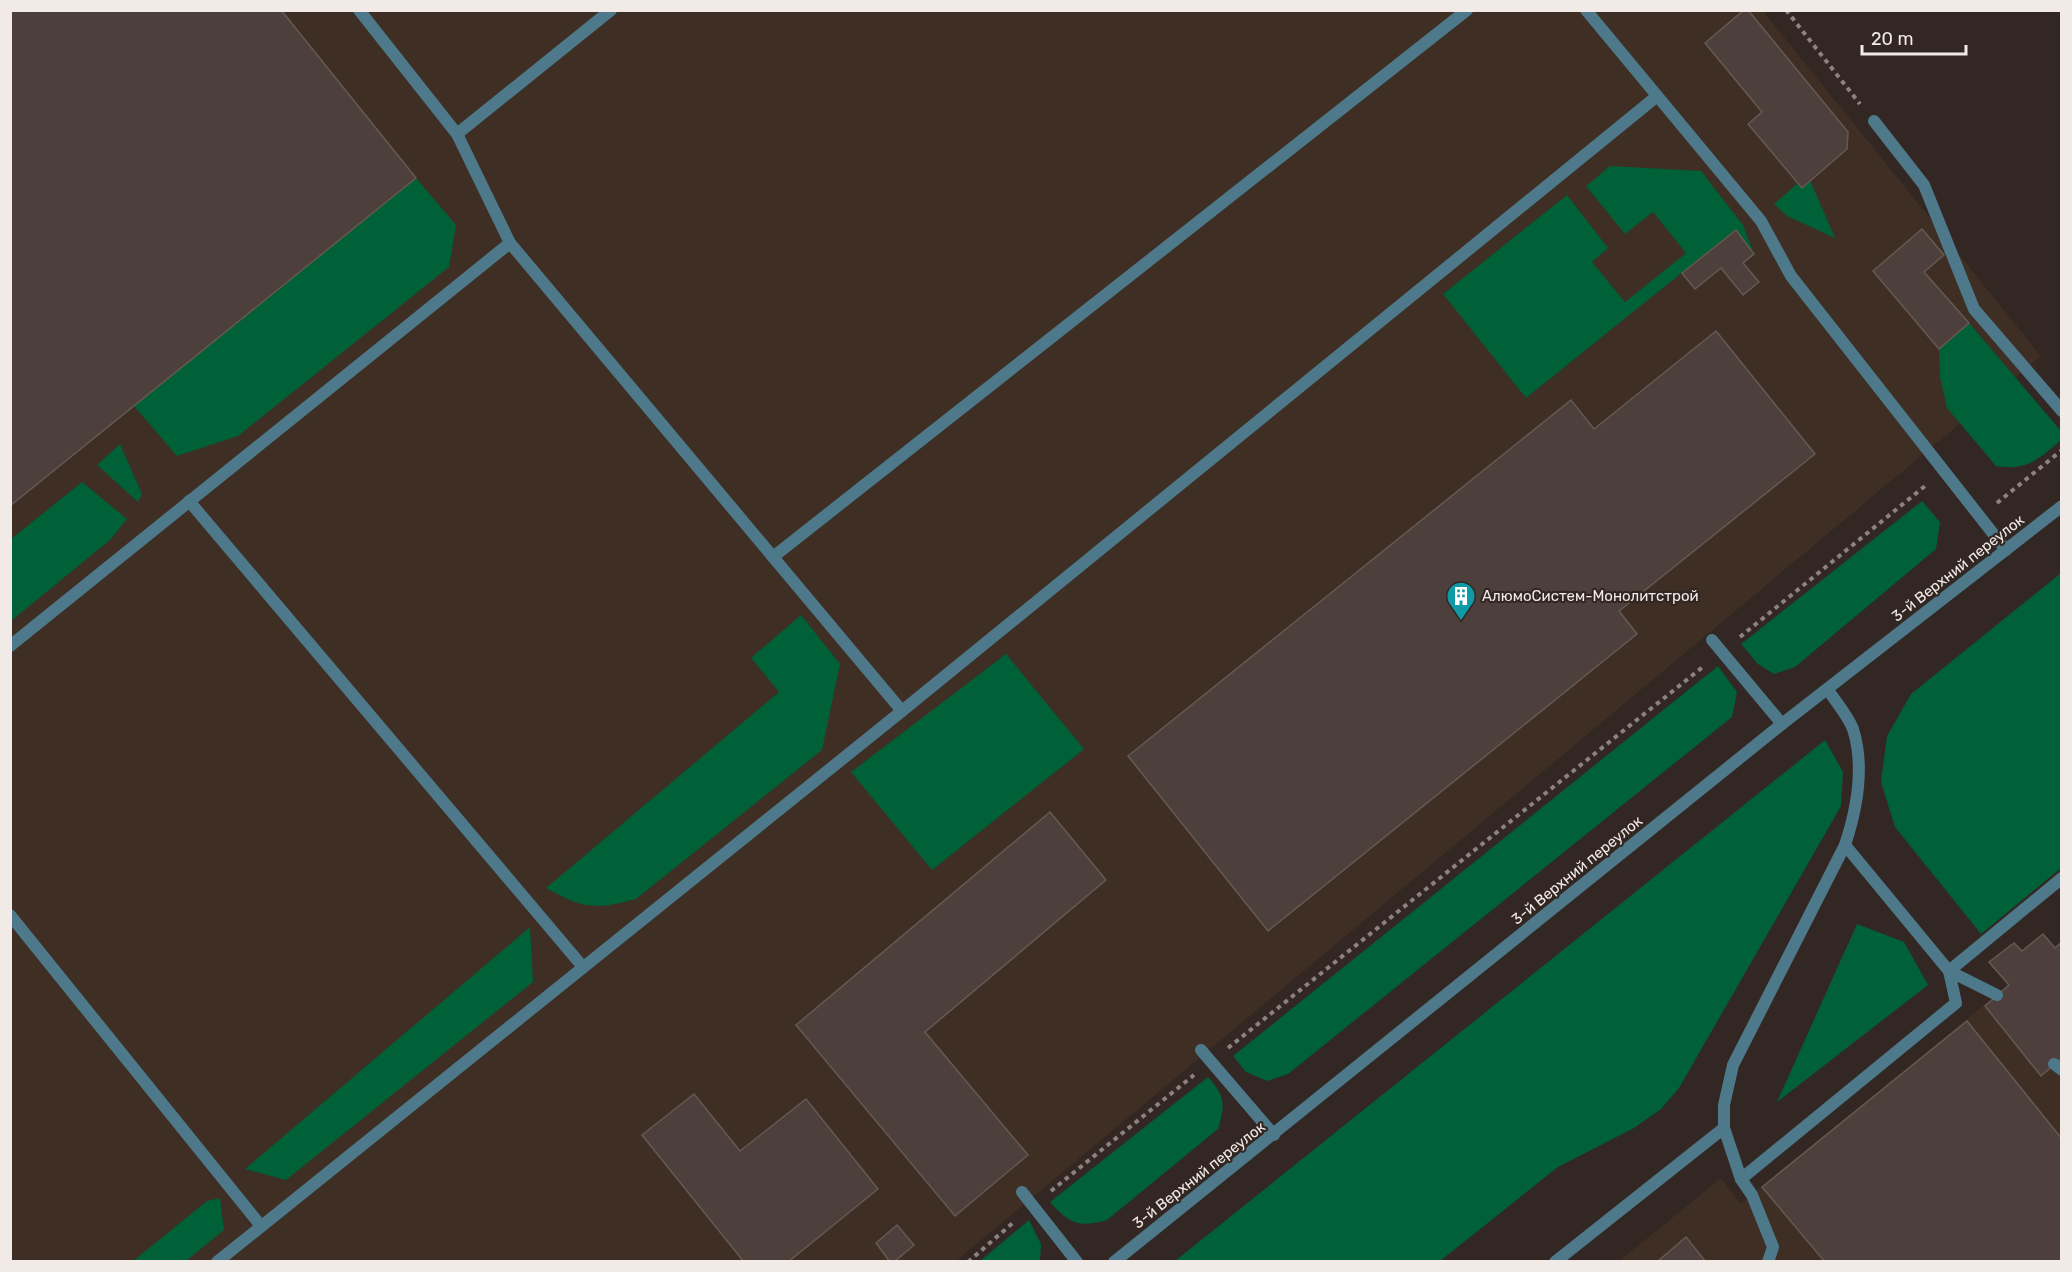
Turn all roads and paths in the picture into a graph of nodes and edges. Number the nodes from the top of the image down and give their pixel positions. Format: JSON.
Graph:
{"nodes":[{"id":1,"x":358,"y":10,"type":"edge"},
{"id":2,"x":611,"y":10,"type":"edge"},
{"id":3,"x":1467,"y":10,"type":"edge"},
{"id":4,"x":1586,"y":10,"type":"edge"},
{"id":5,"x":1786,"y":10,"type":"edge"},
{"id":6,"x":1656,"y":97,"type":"junction"},
{"id":7,"x":1874,"y":121,"type":"joint"},
{"id":8,"x":457,"y":134,"type":"junction"},
{"id":9,"x":510,"y":243,"type":"junction"},
{"id":10,"x":2061,"y":411,"type":"edge"},
{"id":11,"x":2061,"y":450,"type":"edge"},
{"id":12,"x":1944,"y":470,"type":"junction"},
{"id":13,"x":189,"y":501,"type":"junction"},
{"id":14,"x":2061,"y":506,"type":"edge"},
{"id":15,"x":1980,"y":516,"type":"junction"},
{"id":16,"x":2006,"y":550,"type":"junction"},
{"id":17,"x":773,"y":556,"type":"junction"},
{"id":18,"x":1712,"y":640,"type":"dead end"},
{"id":19,"x":10,"y":646,"type":"edge"},
{"id":20,"x":1722,"y":652,"type":"junction"},
{"id":21,"x":1828,"y":690,"type":"junction"},
{"id":22,"x":902,"y":711,"type":"junction"},
{"id":23,"x":1782,"y":724,"type":"junction"},
{"id":24,"x":1845,"y":845,"type":"junction"},
{"id":25,"x":2061,"y":878,"type":"edge"},
{"id":26,"x":10,"y":915,"type":"edge"},
{"id":27,"x":583,"y":967,"type":"junction"},
{"id":28,"x":1949,"y":971,"type":"junction"},
{"id":29,"x":1997,"y":995,"type":"dead end"},
{"id":30,"x":1202,"y":1050,"type":"dead end"},
{"id":31,"x":1211,"y":1061,"type":"junction"},
{"id":32,"x":1724,"y":1128,"type":"junction"},
{"id":33,"x":1274,"y":1135,"type":"junction"},
{"id":34,"x":1742,"y":1179,"type":"junction"},
{"id":35,"x":1022,"y":1192,"type":"dead end"},
{"id":36,"x":1033,"y":1206,"type":"junction"},
{"id":37,"x":261,"y":1226,"type":"junction"},
{"id":38,"x":217,"y":1262,"type":"edge"},
{"id":39,"x":968,"y":1262,"type":"edge"},
{"id":40,"x":1077,"y":1262,"type":"edge"},
{"id":41,"x":1114,"y":1262,"type":"edge"},
{"id":42,"x":1555,"y":1262,"type":"edge"},
{"id":43,"x":1768,"y":1262,"type":"edge"}],
"edges":[{"from":1,"to":8,"type":"street"},
{"from":2,"to":8,"type":"street"},
{"from":3,"to":17,"type":"street"},
{"from":4,"to":6,"type":"street"},
{"from":5,"to":7,"type":"path"},
{"from":6,"to":12,"type":"street"},
{"from":6,"to":22,"type":"street"},
{"from":7,"to":10,"type":"street"},
{"from":8,"to":9,"type":"street"},
{"from":9,"to":13,"type":"street"},
{"from":9,"to":17,"type":"street"},
{"from":11,"to":15,"type":"path"},
{"from":12,"to":15,"type":"street"},
{"from":12,"to":20,"type":"path"},
{"from":13,"to":19,"type":"street"},
{"from":13,"to":27,"type":"street"},
{"from":14,"to":16,"type":"street","name":"3-й Верхний переулок"},
{"from":15,"to":16,"type":"street"},
{"from":16,"to":21,"type":"street","name":"3-й Верхний переулок"},
{"from":17,"to":22,"type":"street"},
{"from":18,"to":20,"type":"street"},
{"from":20,"to":23,"type":"street"},
{"from":20,"to":31,"type":"path"},
{"from":21,"to":23,"type":"street","name":"3-й Верхний переулок"},
{"from":21,"to":24,"type":"street"},
{"from":22,"to":27,"type":"street"},
{"from":23,"to":33,"type":"street","name":"3-й Верхний переулок"},
{"from":24,"to":28,"type":"street"},
{"from":24,"to":32,"type":"street"},
{"from":25,"to":28,"type":"street"},
{"from":26,"to":37,"type":"street"},
{"from":27,"to":37,"type":"street"},
{"from":28,"to":29,"type":"street"},
{"from":28,"to":34,"type":"street"},
{"from":30,"to":31,"type":"street"},
{"from":31,"to":33,"type":"street"},
{"from":31,"to":36,"type":"path"},
{"from":32,"to":34,"type":"street"},
{"from":32,"to":42,"type":"street"},
{"from":33,"to":41,"type":"street","name":"3-й Верхний переулок"},
{"from":34,"to":43,"type":"street"},
{"from":35,"to":36,"type":"street"},
{"from":36,"to":39,"type":"path"},
{"from":36,"to":40,"type":"street"},
{"from":37,"to":38,"type":"street"}]}
